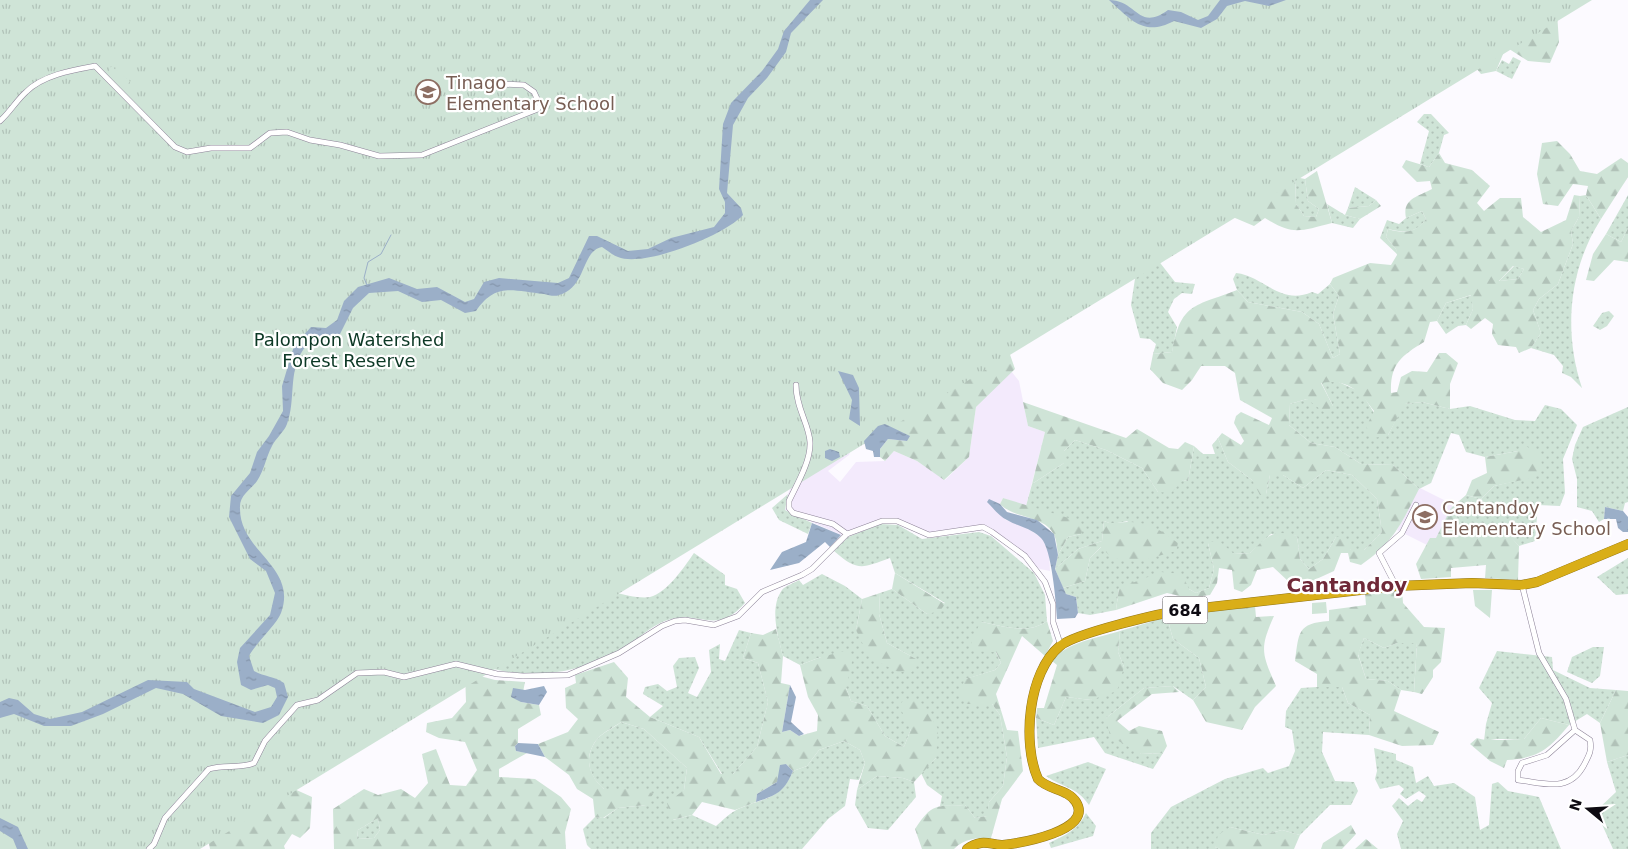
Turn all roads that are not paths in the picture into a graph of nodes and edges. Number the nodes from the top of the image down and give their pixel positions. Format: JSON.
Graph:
{"nodes":[{"id":1,"x":473,"y":83,"type":"dead end"},
{"id":2,"x":0,"y":121,"type":"edge"},
{"id":3,"x":796,"y":385,"type":"dead end"},
{"id":4,"x":1416,"y":505,"type":"dead end"},
{"id":5,"x":847,"y":534,"type":"junction"},
{"id":6,"x":1628,"y":544,"type":"edge"},
{"id":7,"x":1522,"y":585,"type":"junction"},
{"id":8,"x":1396,"y":586,"type":"junction"},
{"id":9,"x":1061,"y":646,"type":"junction"},
{"id":10,"x":1575,"y":730,"type":"junction"},
{"id":11,"x":149,"y":849,"type":"edge"},
{"id":12,"x":966,"y":849,"type":"edge"}],
"edges":[{"from":1,"to":2,"type":"street"},
{"from":3,"to":5,"type":"street"},
{"from":4,"to":8,"type":"street"},
{"from":5,"to":9,"type":"street"},
{"from":5,"to":11,"type":"street"},
{"from":6,"to":7,"type":"highway","number":"684"},
{"from":7,"to":8,"type":"highway","number":"684"},
{"from":7,"to":10,"type":"street"},
{"from":8,"to":9,"type":"highway","number":"684"},
{"from":9,"to":12,"type":"highway","number":"684"},
{"from":10,"to":10,"type":"street"}]}
